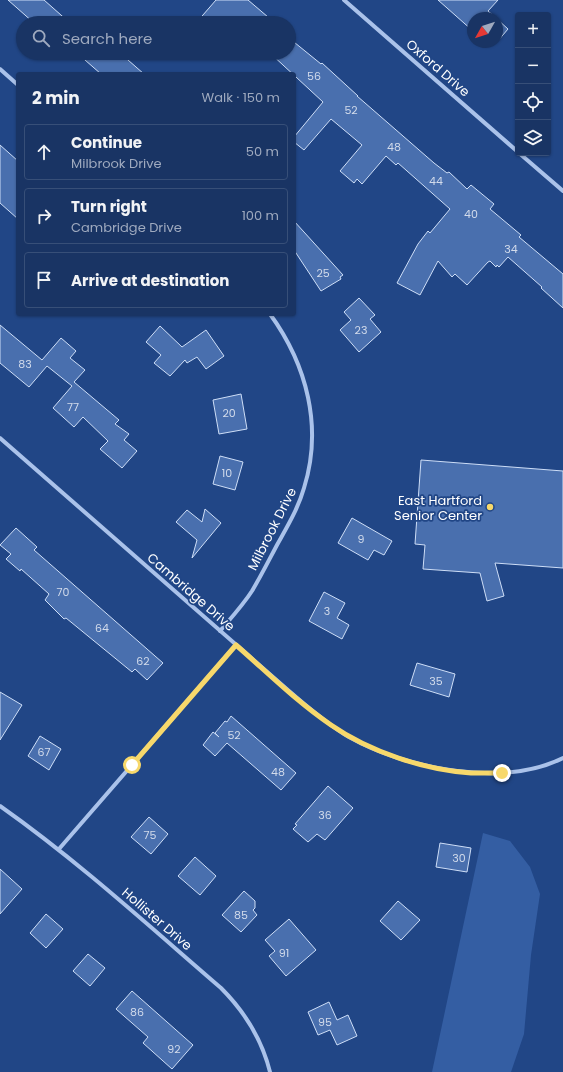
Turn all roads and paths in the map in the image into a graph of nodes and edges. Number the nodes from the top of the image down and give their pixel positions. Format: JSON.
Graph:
{"nodes":[{"id":1,"x":344,"y":0,"type":"edge"},
{"id":2,"x":0,"y":69,"type":"edge"},
{"id":3,"x":16,"y":83,"type":"edge"},
{"id":4,"x":515,"y":149,"type":"edge"},
{"id":5,"x":524,"y":156,"type":"edge"},
{"id":6,"x":563,"y":191,"type":"edge"},
{"id":7,"x":271,"y":316,"type":"edge"},
{"id":8,"x":0,"y":438,"type":"edge"},
{"id":9,"x":220,"y":631,"type":"junction"},
{"id":10,"x":236,"y":645,"type":"junction"},
{"id":11,"x":563,"y":758,"type":"edge"},
{"id":12,"x":0,"y":806,"type":"edge"},
{"id":13,"x":59,"y":849,"type":"junction"},
{"id":14,"x":270,"y":1072,"type":"edge"}],
"edges":[{"from":1,"to":4,"type":"street","name":"Oxford Drive"},
{"from":2,"to":3,"type":"street"},
{"from":5,"to":6,"type":"street","name":"Oxford Drive"},
{"from":7,"to":9,"type":"street","name":"Milbrook Drive"},
{"from":8,"to":9,"type":"street","name":"Cambridge Drive"},
{"from":9,"to":10,"type":"street","name":"Cambridge Drive"},
{"from":10,"to":11,"type":"street","name":"Cambridge Drive"},
{"from":10,"to":13,"type":"street"},
{"from":12,"to":13,"type":"street","name":"Hollister Drive"},
{"from":13,"to":14,"type":"street","name":"Hollister Drive"}]}
